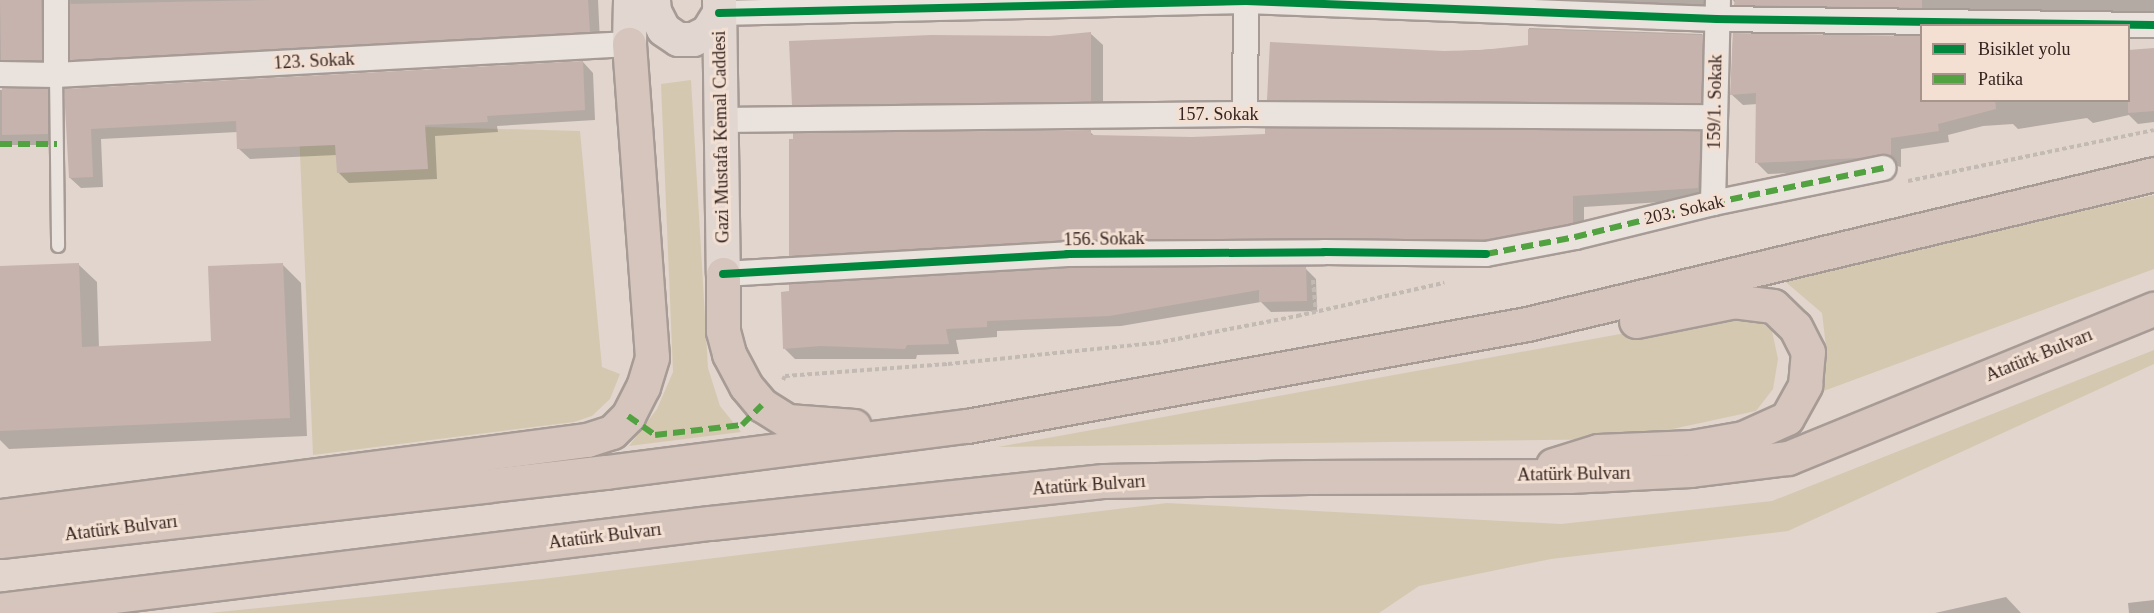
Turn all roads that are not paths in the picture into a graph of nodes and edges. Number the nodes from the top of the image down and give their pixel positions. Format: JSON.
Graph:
{"nodes":[{"id":1,"x":56,"y":0,"type":"edge"},
{"id":2,"x":630,"y":0,"type":"edge"},
{"id":3,"x":653,"y":0,"type":"edge"},
{"id":4,"x":1246,"y":0,"type":"edge"},
{"id":5,"x":719,"y":7,"type":"edge"},
{"id":6,"x":1717,"y":9,"type":"edge"},
{"id":7,"x":2127,"y":24,"type":"edge"},
{"id":8,"x":2130,"y":24,"type":"edge"},
{"id":9,"x":2154,"y":25,"type":"edge"},
{"id":10,"x":629,"y":44,"type":"junction"},
{"id":11,"x":0,"y":74,"type":"edge"},
{"id":12,"x":56,"y":75,"type":"junction"},
{"id":13,"x":1245,"y":114,"type":"junction"},
{"id":14,"x":1715,"y":117,"type":"junction"},
{"id":15,"x":721,"y":120,"type":"junction"},
{"id":16,"x":1883,"y":168,"type":"dead end"},
{"id":17,"x":2154,"y":174,"type":"edge"},
{"id":18,"x":1713,"y":203,"type":"junction"},
{"id":19,"x":58,"y":246,"type":"dead end"},
{"id":20,"x":1486,"y":254,"type":"joint"},
{"id":21,"x":723,"y":274,"type":"junction"},
{"id":22,"x":2154,"y":309,"type":"edge"},
{"id":23,"x":1527,"y":324,"type":"junction"},
{"id":24,"x":967,"y":426,"type":"junction"},
{"id":25,"x":1522,"y":475,"type":"junction"},
{"id":26,"x":0,"y":516,"type":"edge"},
{"id":27,"x":0,"y":541,"type":"edge"},
{"id":28,"x":0,"y":610,"type":"edge"}],
"edges":[{"from":1,"to":12,"type":"street"},
{"from":2,"to":10,"type":"main road"},
{"from":3,"to":5,"type":"main road"},
{"from":4,"to":5,"type":"street"},
{"from":4,"to":6,"type":"street"},
{"from":4,"to":13,"type":"street"},
{"from":5,"to":15,"type":"main road","name":"Gazi Mustafa Kemal Caddesi"},
{"from":6,"to":7,"type":"street"},
{"from":6,"to":14,"type":"street","name":"159/1. Sokak"},
{"from":8,"to":9,"type":"street"},
{"from":10,"to":12,"type":"street","name":"123. Sokak"},
{"from":10,"to":26,"type":"highway"},
{"from":11,"to":12,"type":"street","name":"123. Sokak"},
{"from":12,"to":19,"type":"lane"},
{"from":13,"to":14,"type":"street","name":"157. Sokak"},
{"from":13,"to":15,"type":"street","name":"157. Sokak"},
{"from":14,"to":18,"type":"street","name":"159/1. Sokak"},
{"from":15,"to":21,"type":"main road","name":"Gazi Mustafa Kemal Caddesi"},
{"from":16,"to":18,"type":"street","name":"203. Sokak"},
{"from":17,"to":23,"type":"highway","name":"Atatürk Bulvarı"},
{"from":18,"to":20,"type":"street","name":"203. Sokak"},
{"from":20,"to":21,"type":"street","name":"156. Sokak"},
{"from":21,"to":24,"type":"highway"},
{"from":22,"to":25,"type":"highway","name":"Atatürk Bulvarı"},
{"from":23,"to":24,"type":"highway","name":"Atatürk Bulvarı"},
{"from":23,"to":25,"type":"highway"},
{"from":24,"to":27,"type":"highway","name":"Atatürk Bulvarı"},
{"from":25,"to":28,"type":"highway","name":"Atatürk Bulvarı"}]}
